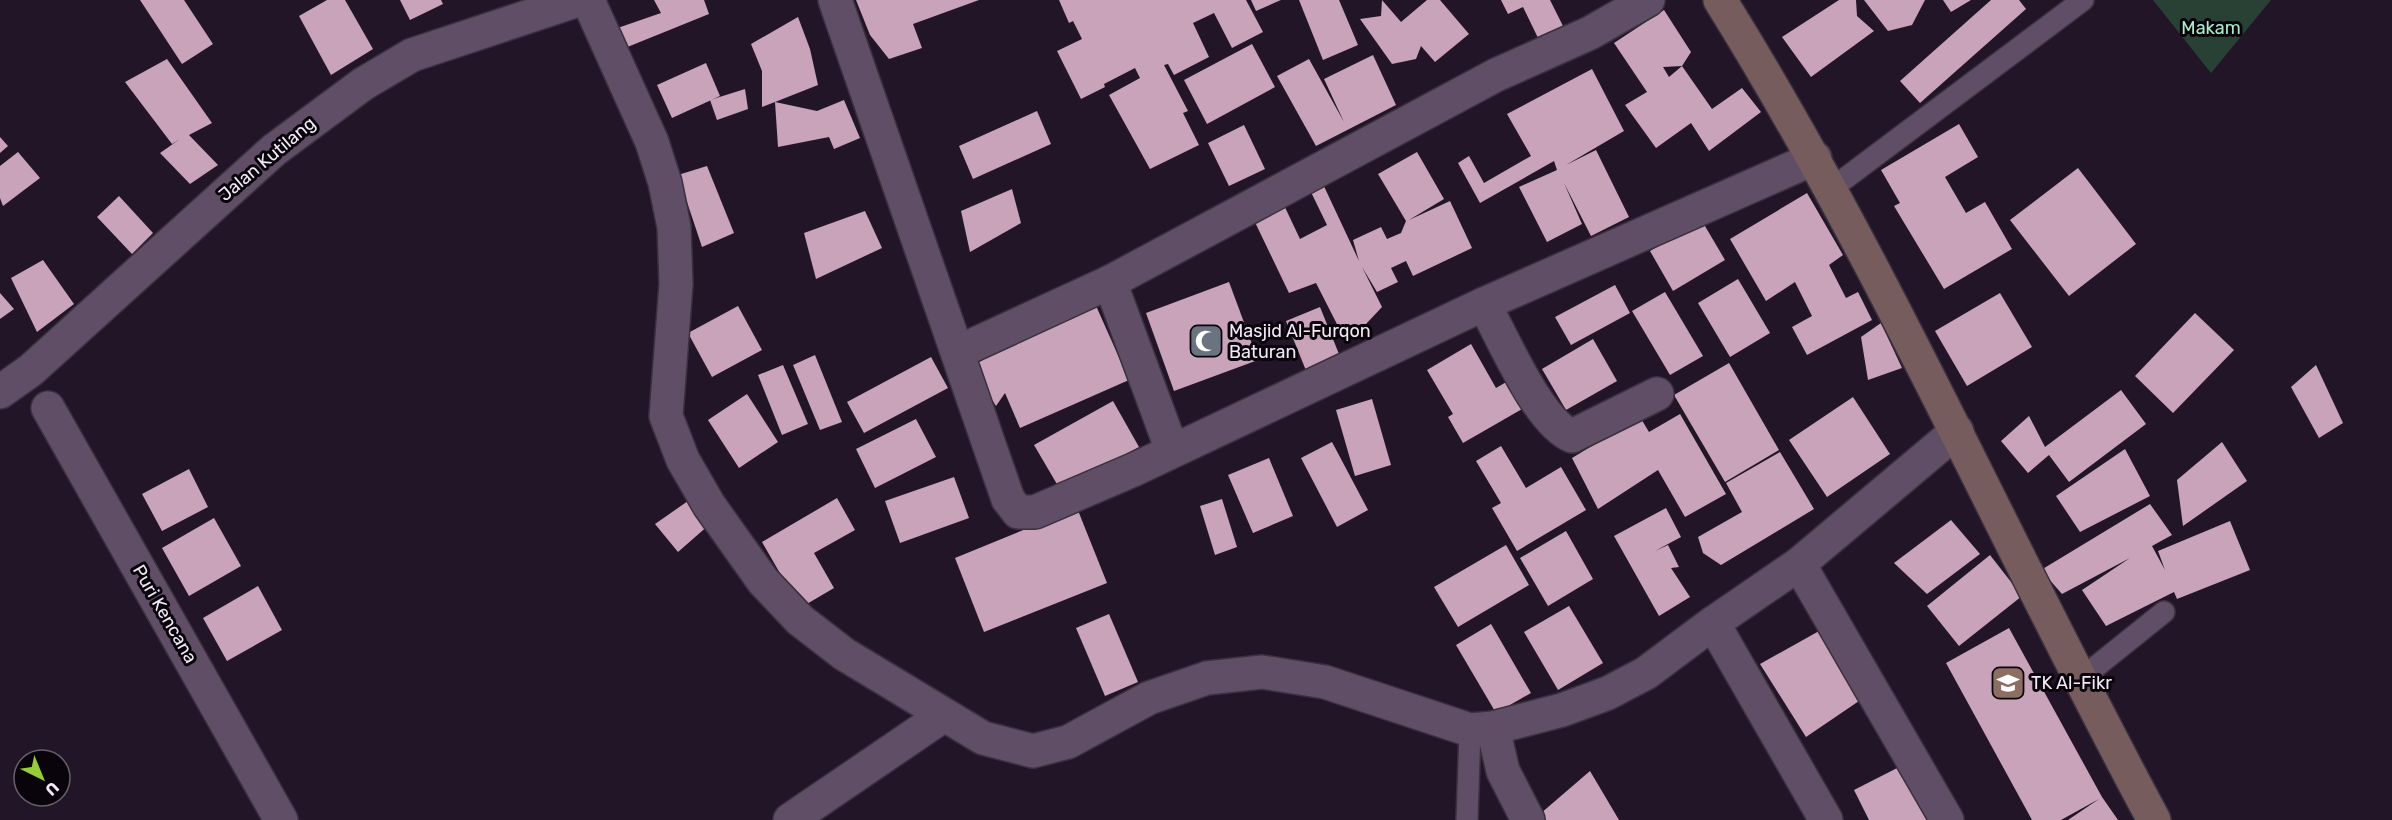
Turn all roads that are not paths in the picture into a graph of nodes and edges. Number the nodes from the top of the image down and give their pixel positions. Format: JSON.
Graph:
{"nodes":[{"id":1,"x":578,"y":0,"type":"edge"},
{"id":2,"x":588,"y":0,"type":"edge"},
{"id":3,"x":835,"y":0,"type":"edge"},
{"id":4,"x":1648,"y":0,"type":"edge"},
{"id":5,"x":1720,"y":0,"type":"edge"},
{"id":6,"x":2082,"y":0,"type":"edge"},
{"id":7,"x":1815,"y":158,"type":"junction"},
{"id":8,"x":1831,"y":189,"type":"junction"},
{"id":9,"x":1110,"y":282,"type":"junction"},
{"id":10,"x":1484,"y":304,"type":"junction"},
{"id":11,"x":958,"y":352,"type":"junction"},
{"id":12,"x":0,"y":392,"type":"edge"},
{"id":13,"x":1657,"y":394,"type":"dead end"},
{"id":14,"x":48,"y":408,"type":"dead end"},
{"id":15,"x":1957,"y":431,"type":"junction"},
{"id":16,"x":1172,"y":450,"type":"junction"},
{"id":17,"x":1799,"y":564,"type":"junction"},
{"id":18,"x":2164,"y":612,"type":"dead end"},
{"id":19,"x":1713,"y":623,"type":"junction"},
{"id":20,"x":2078,"y":681,"type":"junction"},
{"id":21,"x":944,"y":715,"type":"junction"},
{"id":22,"x":1481,"y":729,"type":"junction"},
{"id":23,"x":282,"y":820,"type":"edge"},
{"id":24,"x":790,"y":820,"type":"edge"},
{"id":25,"x":1467,"y":820,"type":"edge"},
{"id":26,"x":1528,"y":820,"type":"edge"},
{"id":27,"x":1826,"y":820,"type":"edge"},
{"id":28,"x":1947,"y":820,"type":"edge"},
{"id":29,"x":2154,"y":820,"type":"edge"}],
"edges":[{"from":1,"to":12,"type":"street","name":"Jalan Kutilang"},
{"from":2,"to":21,"type":"street"},
{"from":3,"to":11,"type":"street"},
{"from":4,"to":9,"type":"street"},
{"from":5,"to":7,"type":"street"},
{"from":6,"to":8,"type":"lane"},
{"from":7,"to":8,"type":"street"},
{"from":7,"to":10,"type":"street"},
{"from":8,"to":15,"type":"street"},
{"from":9,"to":11,"type":"street"},
{"from":9,"to":16,"type":"street"},
{"from":10,"to":13,"type":"street"},
{"from":10,"to":16,"type":"street"},
{"from":11,"to":16,"type":"street"},
{"from":14,"to":23,"type":"street","name":"Puri Kencana"},
{"from":15,"to":17,"type":"street"},
{"from":15,"to":20,"type":"street"},
{"from":17,"to":19,"type":"street"},
{"from":17,"to":28,"type":"street"},
{"from":18,"to":20,"type":"lane"},
{"from":19,"to":22,"type":"street"},
{"from":19,"to":27,"type":"street"},
{"from":20,"to":29,"type":"street"},
{"from":21,"to":22,"type":"street"},
{"from":21,"to":24,"type":"street"},
{"from":22,"to":25,"type":"lane"},
{"from":22,"to":26,"type":"street"}]}
